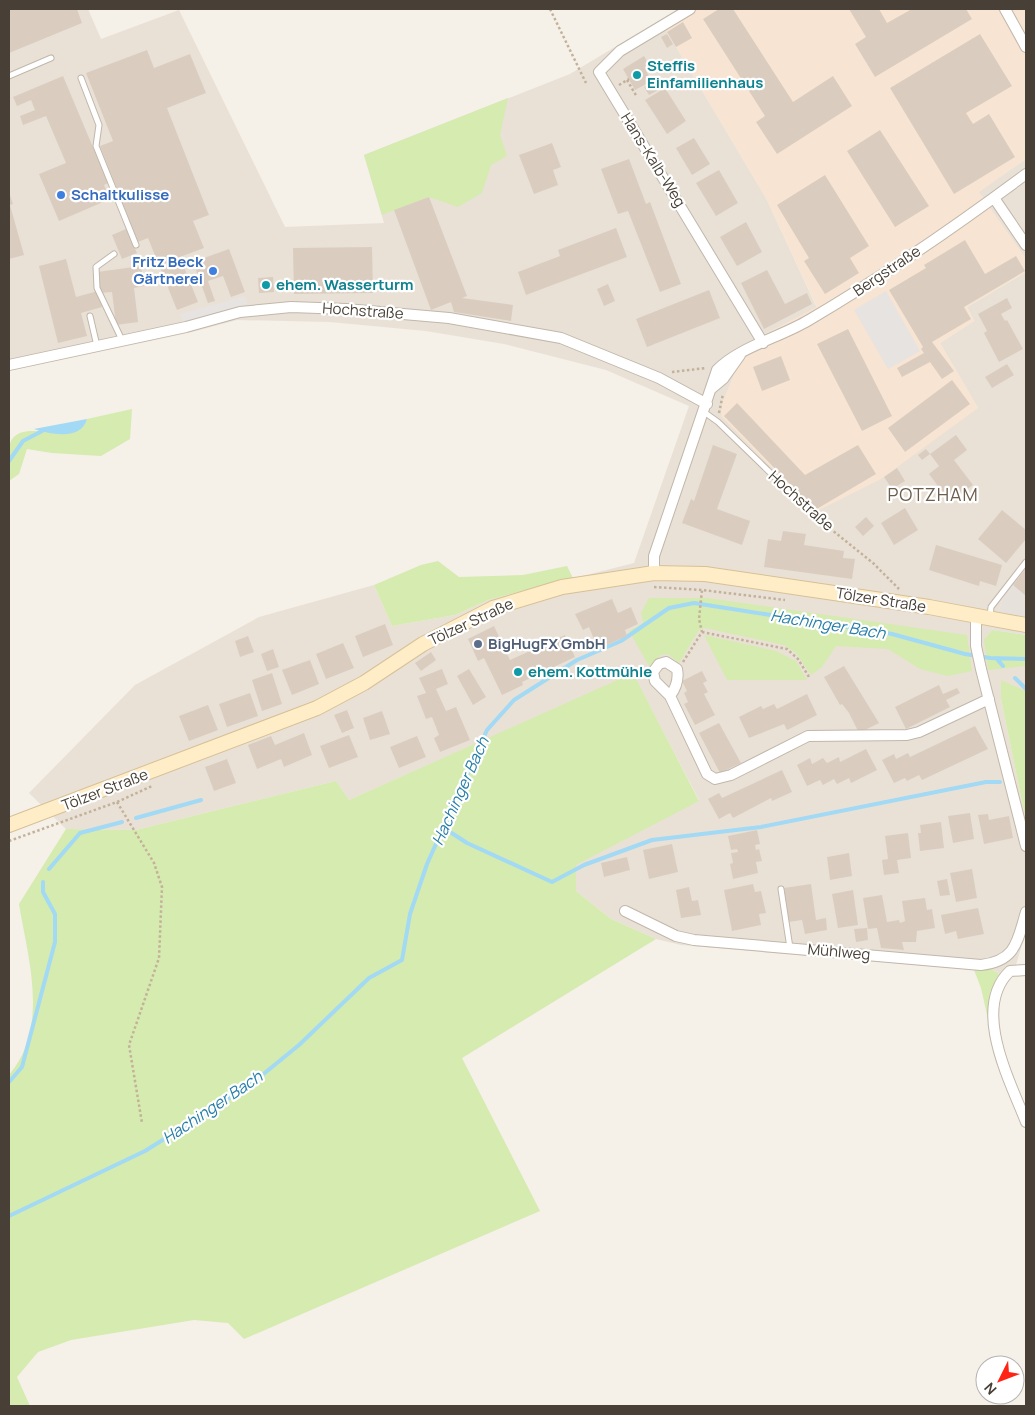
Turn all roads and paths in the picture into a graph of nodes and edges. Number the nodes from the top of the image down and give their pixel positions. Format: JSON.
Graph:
{"nodes":[{"id":1,"x":550,"y":9,"type":"edge"},
{"id":2,"x":690,"y":9,"type":"edge"},
{"id":3,"x":1005,"y":9,"type":"edge"},
{"id":4,"x":1026,"y":47,"type":"edge"},
{"id":5,"x":51,"y":58,"type":"dead end"},
{"id":6,"x":9,"y":76,"type":"edge"},
{"id":7,"x":81,"y":78,"type":"dead end"},
{"id":8,"x":627,"y":80,"type":"dead end"},
{"id":9,"x":586,"y":83,"type":"dead end"},
{"id":10,"x":637,"y":98,"type":"dead end"},
{"id":11,"x":1026,"y":174,"type":"edge"},
{"id":12,"x":994,"y":198,"type":"junction"},
{"id":13,"x":1026,"y":244,"type":"edge"},
{"id":14,"x":136,"y":245,"type":"dead end"},
{"id":15,"x":114,"y":254,"type":"dead end"},
{"id":16,"x":90,"y":316,"type":"dead end"},
{"id":17,"x":122,"y":341,"type":"junction"},
{"id":18,"x":763,"y":343,"type":"junction"},
{"id":19,"x":97,"y":346,"type":"junction"},
{"id":20,"x":9,"y":365,"type":"edge"},
{"id":21,"x":706,"y":408,"type":"junction"},
{"id":22,"x":817,"y":518,"type":"joint"},
{"id":23,"x":1026,"y":562,"type":"edge"},
{"id":24,"x":654,"y":573,"type":"junction"},
{"id":25,"x":646,"y":587,"type":"dead end"},
{"id":26,"x":899,"y":589,"type":"dead end"},
{"id":27,"x":701,"y":592,"type":"junction"},
{"id":28,"x":786,"y":600,"type":"dead end"},
{"id":29,"x":983,"y":617,"type":"junction"},
{"id":30,"x":1026,"y":625,"type":"edge"},
{"id":31,"x":702,"y":632,"type":"junction"},
{"id":32,"x":677,"y":669,"type":"junction"},
{"id":33,"x":809,"y":677,"type":"dead end"},
{"id":34,"x":670,"y":696,"type":"junction"},
{"id":35,"x":989,"y":699,"type":"junction"},
{"id":36,"x":154,"y":785,"type":"dead end"},
{"id":37,"x":120,"y":808,"type":"dead end"},
{"id":38,"x":9,"y":825,"type":"edge"},
{"id":39,"x":9,"y":841,"type":"edge"},
{"id":40,"x":1026,"y":846,"type":"edge"},
{"id":41,"x":781,"y":889,"type":"dead end"},
{"id":42,"x":625,"y":911,"type":"dead end"},
{"id":43,"x":1026,"y":912,"type":"edge"},
{"id":44,"x":790,"y":948,"type":"junction"},
{"id":45,"x":1003,"y":960,"type":"junction"},
{"id":46,"x":1026,"y":970,"type":"edge"},
{"id":47,"x":1010,"y":971,"type":"junction"},
{"id":48,"x":1026,"y":1122,"type":"edge"},
{"id":49,"x":142,"y":1123,"type":"dead end"}],
"edges":[{"from":1,"to":9,"type":"path"},
{"from":2,"to":18,"type":"street","name":"Hans-Kalb-Weg"},
{"from":3,"to":4,"type":"street"},
{"from":5,"to":6,"type":"lane"},
{"from":7,"to":14,"type":"lane"},
{"from":8,"to":10,"type":"path"},
{"from":11,"to":12,"type":"street","name":"Bergstraße"},
{"from":12,"to":13,"type":"street"},
{"from":12,"to":18,"type":"street","name":"Bergstraße"},
{"from":15,"to":17,"type":"lane"},
{"from":16,"to":19,"type":"lane"},
{"from":17,"to":19,"type":"street","name":"Hochstraße"},
{"from":17,"to":21,"type":"street","name":"Hochstraße"},
{"from":18,"to":21,"type":"street","name":"Bergstraße"},
{"from":19,"to":20,"type":"street","name":"Hochstraße"},
{"from":21,"to":22,"type":"lane","name":"Hochstraße"},
{"from":21,"to":24,"type":"street","name":"Bergstraße"},
{"from":22,"to":26,"type":"path","name":"Hochstraße"},
{"from":23,"to":29,"type":"lane"},
{"from":24,"to":29,"type":"main road","name":"Tölzer Straße"},
{"from":24,"to":38,"type":"main road","name":"Tölzer Straße"},
{"from":25,"to":27,"type":"path"},
{"from":27,"to":28,"type":"path"},
{"from":27,"to":31,"type":"path"},
{"from":29,"to":30,"type":"main road","name":"Tölzer Straße"},
{"from":29,"to":35,"type":"street"},
{"from":31,"to":32,"type":"path"},
{"from":31,"to":33,"type":"path"},
{"from":32,"to":34,"type":"street"},
{"from":32,"to":34,"type":"street"},
{"from":34,"to":35,"type":"street"},
{"from":35,"to":40,"type":"street"},
{"from":36,"to":39,"type":"path"},
{"from":37,"to":49,"type":"path"},
{"from":41,"to":44,"type":"lane"},
{"from":42,"to":44,"type":"street","name":"Mühlweg"},
{"from":43,"to":45,"type":"street"},
{"from":44,"to":45,"type":"street","name":"Mühlweg"},
{"from":45,"to":47,"type":"lane"},
{"from":46,"to":47,"type":"street"},
{"from":47,"to":48,"type":"street"}]}
